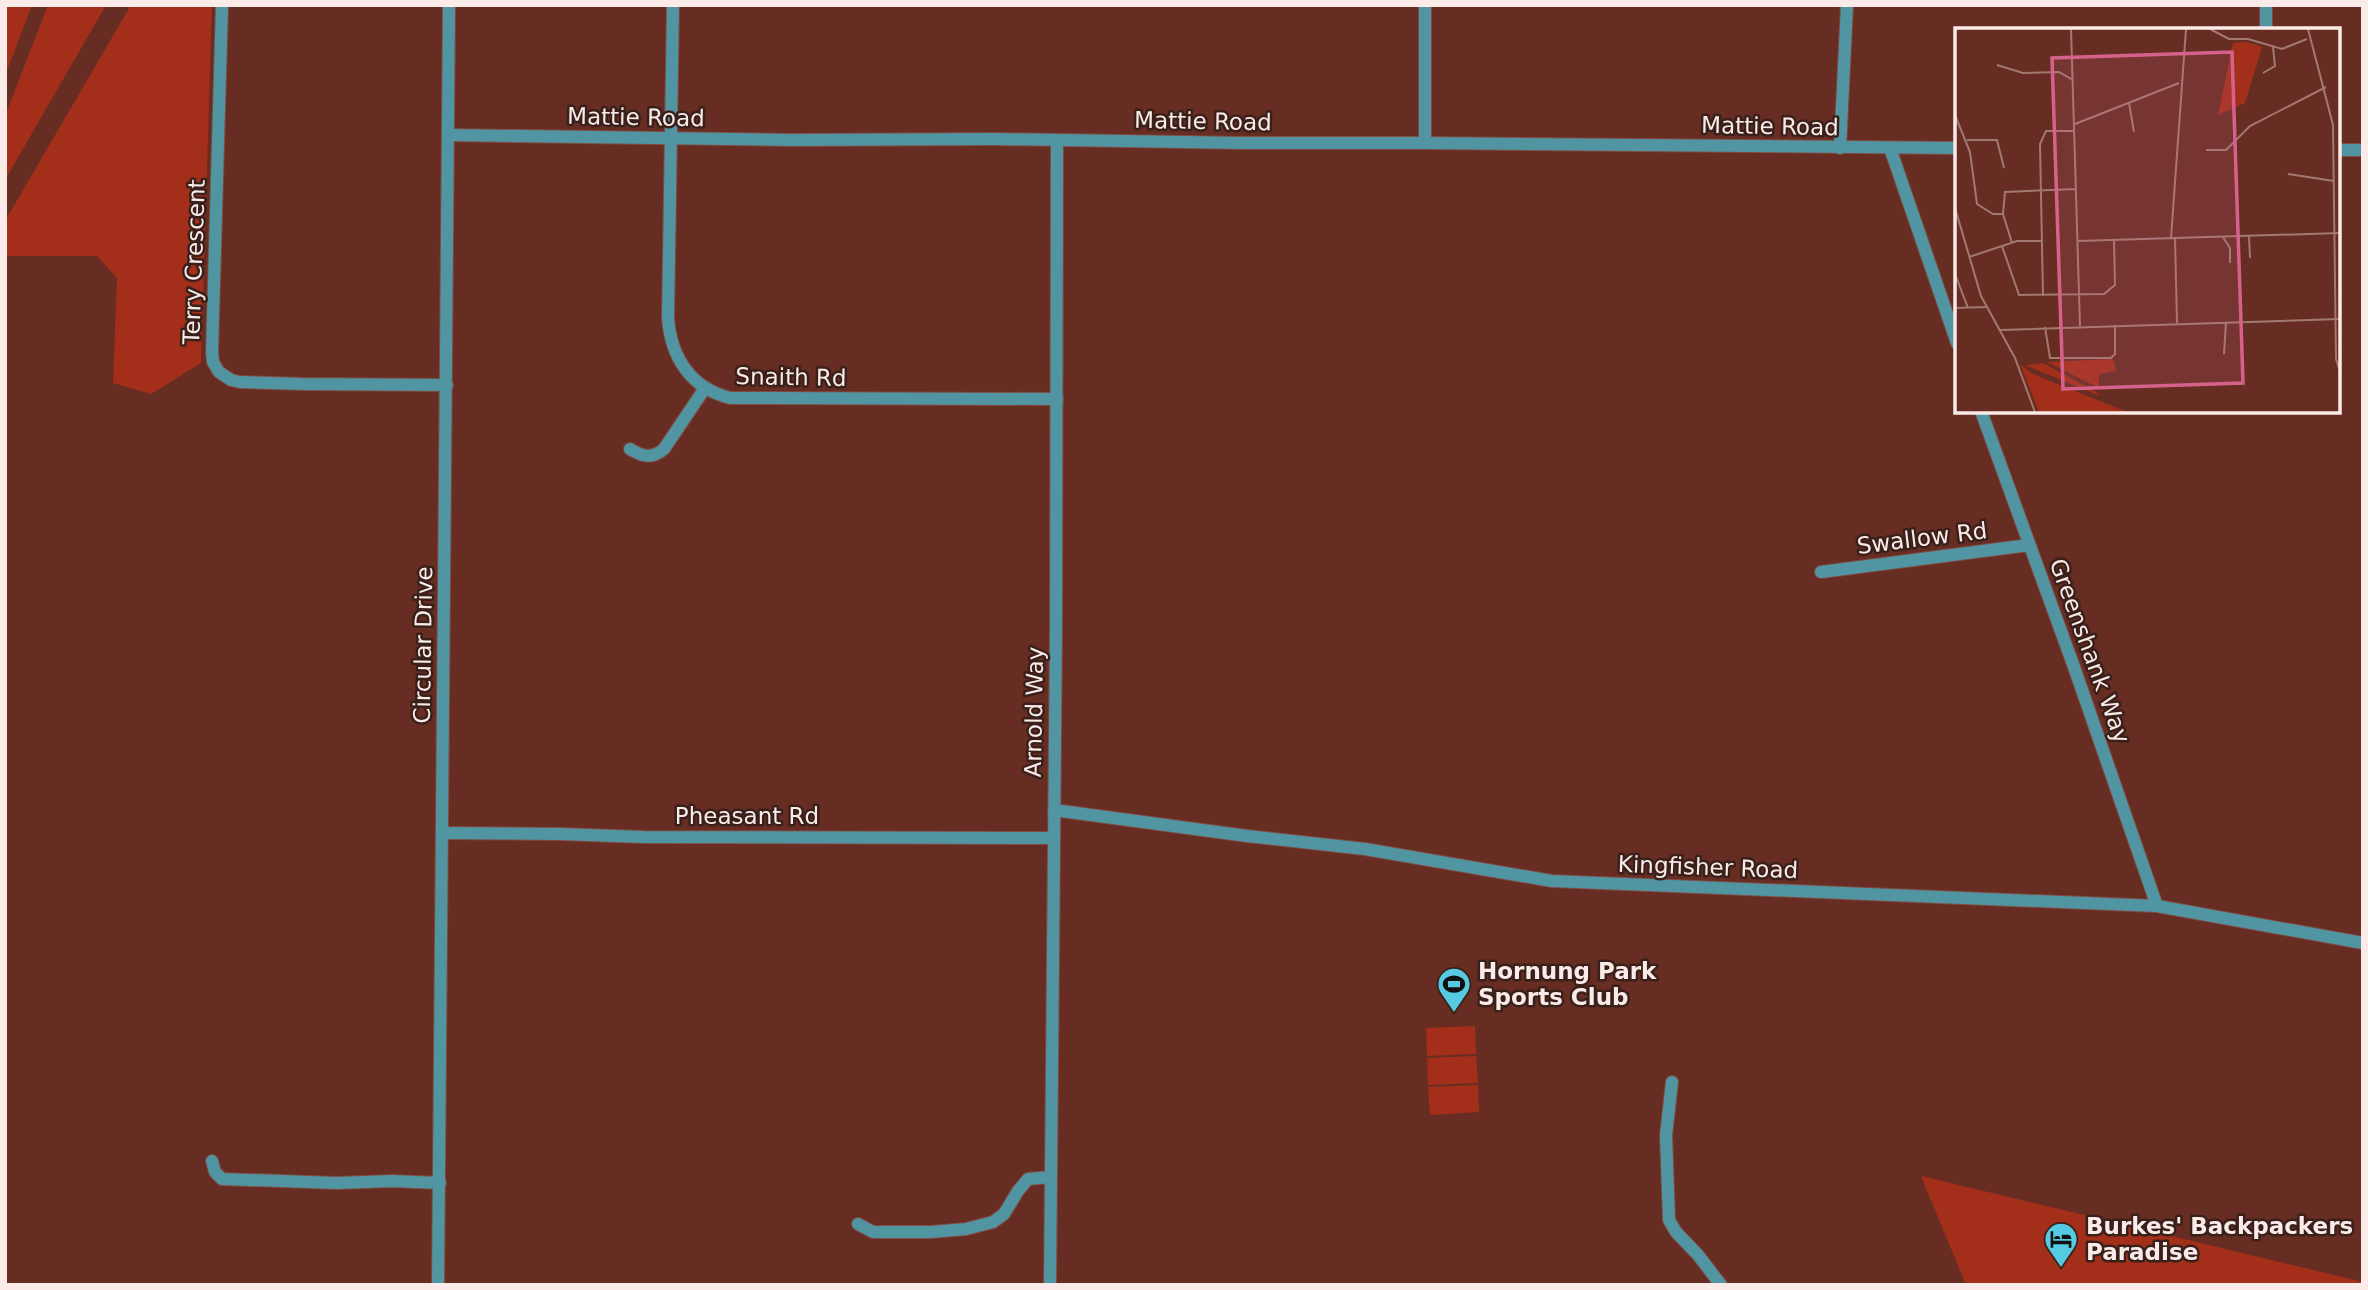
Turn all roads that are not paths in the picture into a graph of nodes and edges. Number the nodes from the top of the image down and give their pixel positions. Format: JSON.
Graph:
{"nodes":[{"id":1,"x":222,"y":5,"type":"edge"},
{"id":2,"x":449,"y":5,"type":"edge"},
{"id":3,"x":673,"y":5,"type":"edge"},
{"id":4,"x":1426,"y":5,"type":"edge"},
{"id":5,"x":1847,"y":5,"type":"edge"},
{"id":6,"x":2266,"y":5,"type":"edge"},
{"id":7,"x":2266,"y":28,"type":"edge"},
{"id":8,"x":448,"y":135,"type":"junction"},
{"id":9,"x":671,"y":138,"type":"junction"},
{"id":10,"x":1057,"y":141,"type":"junction"},
{"id":11,"x":1425,"y":143,"type":"junction"},
{"id":12,"x":1840,"y":148,"type":"junction"},
{"id":13,"x":1889,"y":148,"type":"junction"},
{"id":14,"x":1955,"y":148,"type":"edge"},
{"id":15,"x":2340,"y":150,"type":"edge"},
{"id":16,"x":2363,"y":150,"type":"edge"},
{"id":17,"x":1955,"y":337,"type":"edge"},
{"id":18,"x":447,"y":385,"type":"junction"},
{"id":19,"x":705,"y":388,"type":"junction"},
{"id":20,"x":1057,"y":399,"type":"junction"},
{"id":21,"x":1982,"y":413,"type":"edge"},
{"id":22,"x":630,"y":449,"type":"dead end"},
{"id":23,"x":2029,"y":545,"type":"junction"},
{"id":24,"x":1821,"y":572,"type":"dead end"},
{"id":25,"x":1054,"y":810,"type":"junction"},
{"id":26,"x":442,"y":833,"type":"junction"},
{"id":27,"x":1053,"y":838,"type":"junction"},
{"id":28,"x":2157,"y":906,"type":"junction"},
{"id":29,"x":2363,"y":943,"type":"edge"},
{"id":30,"x":1672,"y":1082,"type":"dead end"},
{"id":31,"x":212,"y":1161,"type":"dead end"},
{"id":32,"x":1051,"y":1177,"type":"junction"},
{"id":33,"x":440,"y":1183,"type":"junction"},
{"id":34,"x":858,"y":1224,"type":"dead end"},
{"id":35,"x":438,"y":1285,"type":"edge"},
{"id":36,"x":1050,"y":1285,"type":"edge"},
{"id":37,"x":1721,"y":1285,"type":"edge"}],
"edges":[{"from":1,"to":18,"type":"street","name":"Terry Crescent"},
{"from":2,"to":8,"type":"street","name":"Circular Drive"},
{"from":3,"to":9,"type":"street","name":"Snaith Rd"},
{"from":4,"to":11,"type":"street"},
{"from":5,"to":12,"type":"street"},
{"from":6,"to":7,"type":"street"},
{"from":8,"to":9,"type":"street","name":"Mattie Road"},
{"from":8,"to":18,"type":"street","name":"Circular Drive"},
{"from":9,"to":10,"type":"street","name":"Mattie Road"},
{"from":9,"to":19,"type":"street","name":"Snaith Rd"},
{"from":10,"to":11,"type":"street","name":"Mattie Road"},
{"from":10,"to":20,"type":"street","name":"Arnold Way"},
{"from":11,"to":12,"type":"street","name":"Mattie Road"},
{"from":12,"to":13,"type":"street","name":"Mattie Road"},
{"from":13,"to":14,"type":"street","name":"Mattie Road"},
{"from":13,"to":17,"type":"street"},
{"from":15,"to":16,"type":"street"},
{"from":18,"to":26,"type":"street","name":"Circular Drive"},
{"from":19,"to":20,"type":"street","name":"Snaith Rd"},
{"from":19,"to":22,"type":"street"},
{"from":20,"to":25,"type":"street","name":"Arnold Way"},
{"from":21,"to":23,"type":"street","name":"Greenshank Way"},
{"from":23,"to":24,"type":"street","name":"Swallow Rd"},
{"from":23,"to":28,"type":"street","name":"Greenshank Way"},
{"from":25,"to":27,"type":"street","name":"Arnold Way"},
{"from":25,"to":28,"type":"street","name":"Kingfisher Road"},
{"from":26,"to":27,"type":"street","name":"Pheasant Rd"},
{"from":26,"to":33,"type":"street","name":"Circular Drive"},
{"from":27,"to":32,"type":"street","name":"Arnold Way"},
{"from":28,"to":29,"type":"street","name":"Kingfisher Road"},
{"from":30,"to":37,"type":"street"},
{"from":31,"to":33,"type":"street"},
{"from":32,"to":34,"type":"street"},
{"from":32,"to":36,"type":"street","name":"Arnold Way"},
{"from":33,"to":35,"type":"street","name":"Circular Drive"}]}
